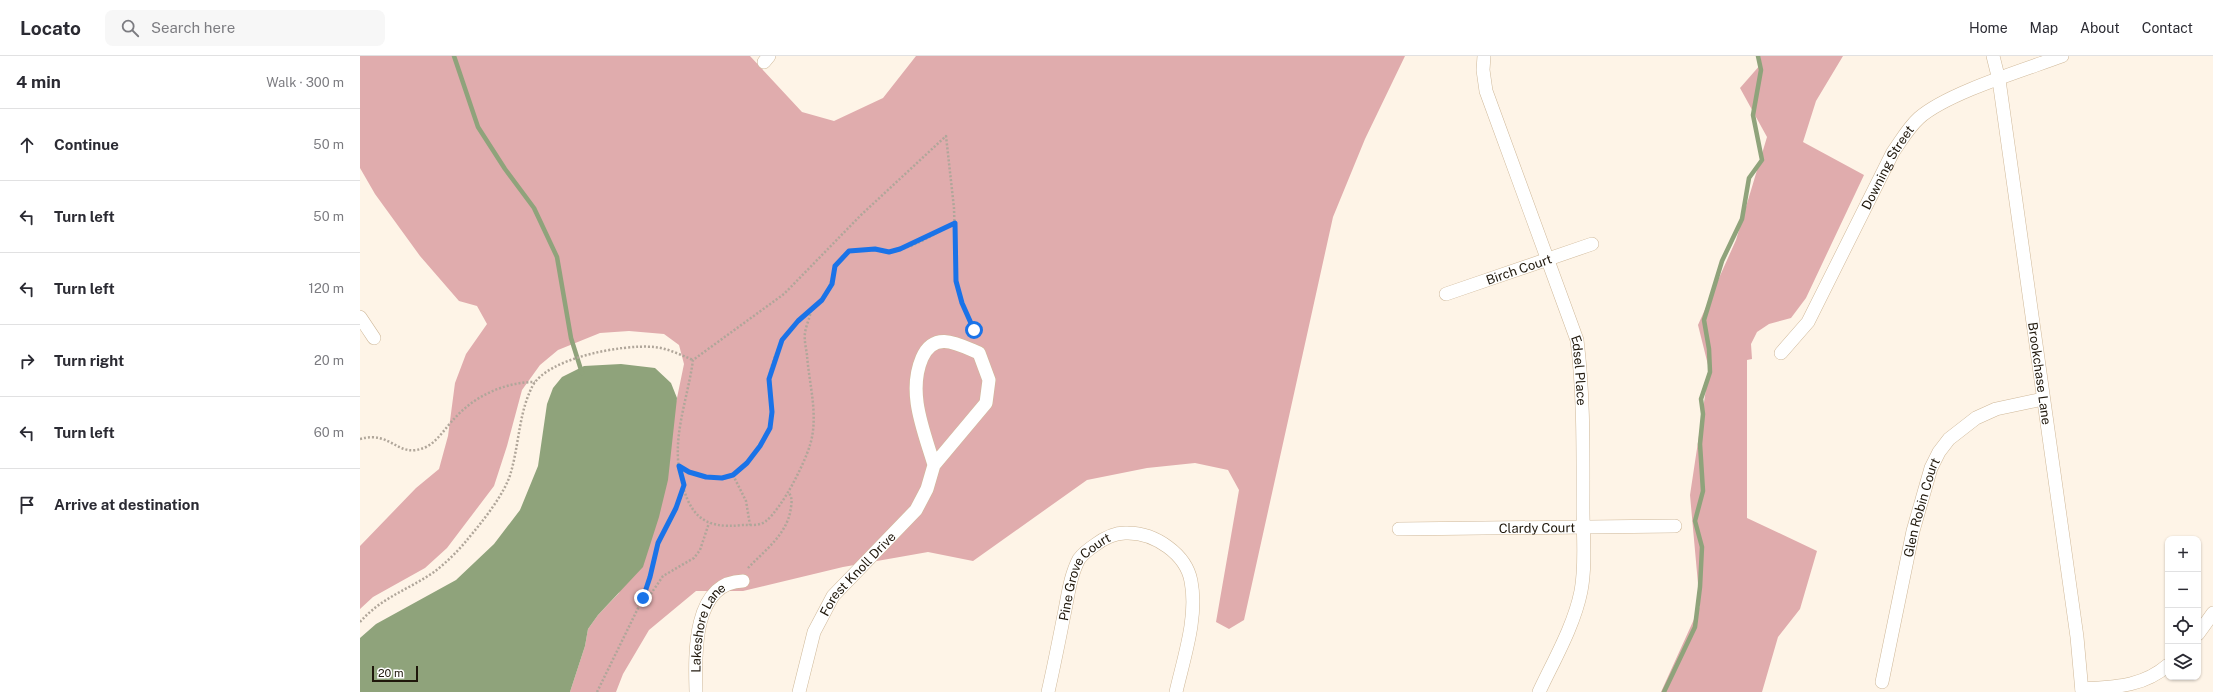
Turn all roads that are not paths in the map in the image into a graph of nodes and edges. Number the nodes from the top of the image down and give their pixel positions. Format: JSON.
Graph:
{"nodes":[{"id":1,"x":1484,"y":56,"type":"edge"},
{"id":2,"x":1993,"y":56,"type":"edge"},
{"id":3,"x":2062,"y":56,"type":"edge"},
{"id":4,"x":1999,"y":80,"type":"junction"},
{"id":5,"x":1592,"y":244,"type":"dead end"},
{"id":6,"x":1547,"y":259,"type":"junction"},
{"id":7,"x":1446,"y":294,"type":"dead end"},
{"id":8,"x":360,"y":317,"type":"edge"},
{"id":9,"x":374,"y":338,"type":"dead end"},
{"id":10,"x":1781,"y":353,"type":"dead end"},
{"id":11,"x":2043,"y":399,"type":"junction"},
{"id":12,"x":934,"y":465,"type":"junction"},
{"id":13,"x":1674,"y":526,"type":"dead end"},
{"id":14,"x":1583,"y":527,"type":"junction"},
{"id":15,"x":1399,"y":529,"type":"dead end"},
{"id":16,"x":743,"y":582,"type":"road end"},
{"id":17,"x":2213,"y":613,"type":"edge"},
{"id":18,"x":2201,"y":630,"type":"edge"},
{"id":19,"x":2165,"y":668,"type":"edge"},
{"id":20,"x":1882,"y":682,"type":"dead end"},
{"id":21,"x":2082,"y":691,"type":"edge"},
{"id":22,"x":696,"y":692,"type":"edge"},
{"id":23,"x":799,"y":692,"type":"edge"},
{"id":24,"x":1048,"y":692,"type":"edge"},
{"id":25,"x":1176,"y":692,"type":"edge"},
{"id":26,"x":1539,"y":692,"type":"edge"}],
"edges":[{"from":1,"to":6,"type":"street","name":"Edsel Place"},
{"from":2,"to":4,"type":"street","name":"Brookchase Lane"},
{"from":3,"to":4,"type":"street","name":"Downing Street"},
{"from":4,"to":10,"type":"street","name":"Downing Street"},
{"from":4,"to":11,"type":"street","name":"Brookchase Lane"},
{"from":5,"to":6,"type":"street","name":"Birch Court"},
{"from":6,"to":7,"type":"street","name":"Birch Court"},
{"from":6,"to":14,"type":"street","name":"Edsel Place"},
{"from":8,"to":9,"type":"street"},
{"from":11,"to":20,"type":"street","name":"Glen Robin Court"},
{"from":11,"to":21,"type":"street","name":"Brookchase Lane"},
{"from":12,"to":12,"type":"street","name":"Forest Knoll Drive"},
{"from":12,"to":23,"type":"street","name":"Forest Knoll Drive"},
{"from":13,"to":14,"type":"street","name":"Clardy Court"},
{"from":14,"to":15,"type":"street","name":"Clardy Court"},
{"from":14,"to":26,"type":"street","name":"Edsel Place"},
{"from":16,"to":22,"type":"street","name":"Lakeshore Lane"},
{"from":17,"to":18,"type":"street"},
{"from":19,"to":21,"type":"street"},
{"from":24,"to":25,"type":"street","name":"Pine Grove Court"}]}
